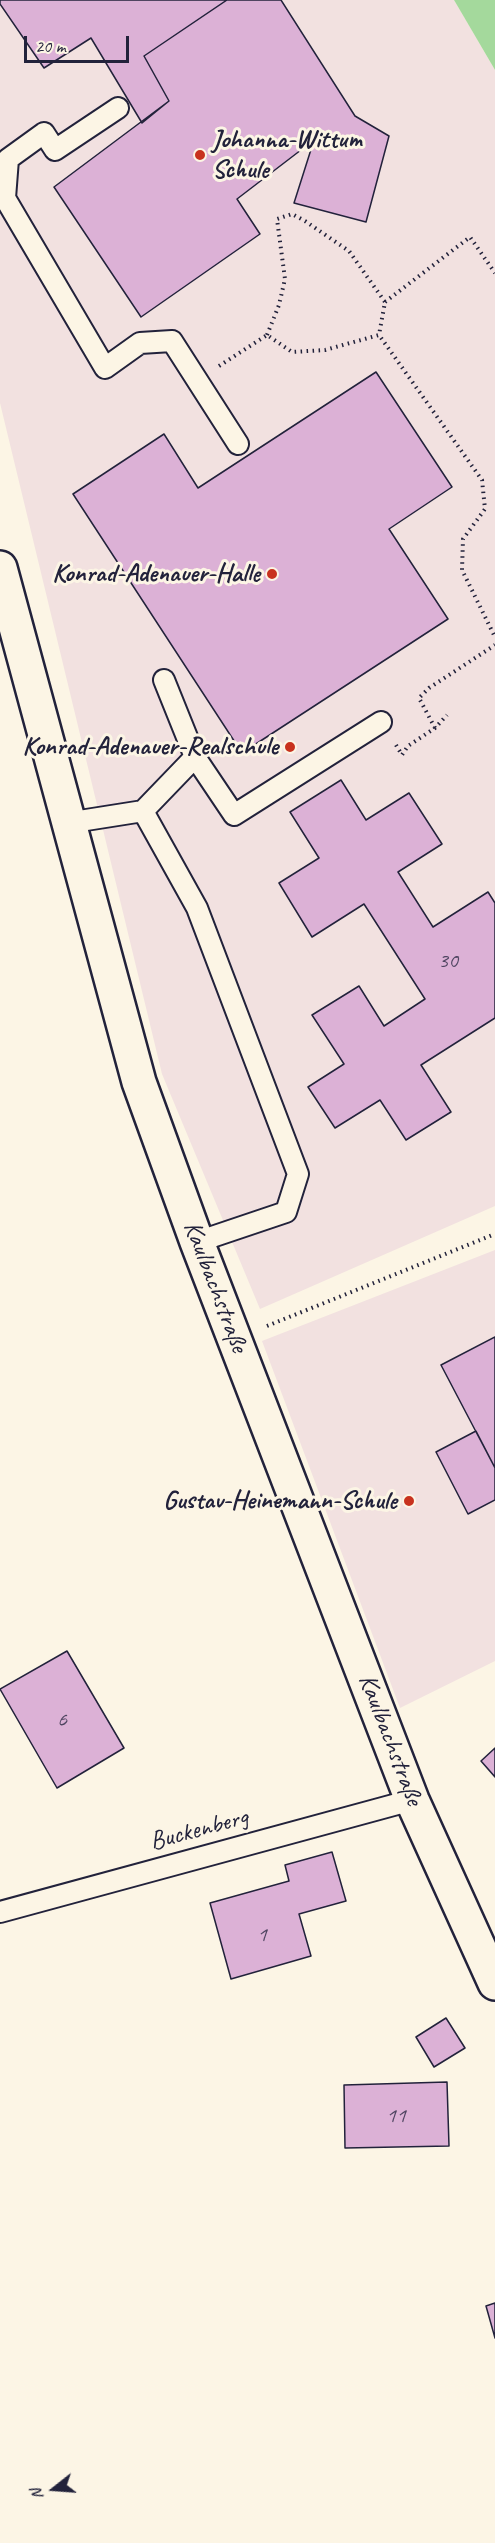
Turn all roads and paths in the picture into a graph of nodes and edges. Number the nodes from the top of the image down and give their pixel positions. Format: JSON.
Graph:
{"nodes":[{"id":1,"x":118,"y":108,"type":"dead end"},
{"id":2,"x":495,"y":273,"type":"edge"},
{"id":3,"x":385,"y":302,"type":"junction"},
{"id":4,"x":267,"y":335,"type":"junction"},
{"id":5,"x":379,"y":335,"type":"junction"},
{"id":6,"x":196,"y":379,"type":"junction"},
{"id":7,"x":238,"y":444,"type":"dead end"},
{"id":8,"x":0,"y":568,"type":"edge"},
{"id":9,"x":495,"y":637,"type":"edge"},
{"id":10,"x":495,"y":645,"type":"edge"},
{"id":11,"x":164,"y":680,"type":"dead end"},
{"id":12,"x":447,"y":715,"type":"dead end"},
{"id":13,"x":381,"y":722,"type":"dead end"},
{"id":14,"x":435,"y":728,"type":"junction"},
{"id":15,"x":402,"y":755,"type":"dead end"},
{"id":16,"x":195,"y":757,"type":"junction"},
{"id":17,"x":143,"y":811,"type":"junction"},
{"id":18,"x":67,"y":823,"type":"junction"},
{"id":19,"x":495,"y":1234,"type":"edge"},
{"id":20,"x":197,"y":1242,"type":"junction"},
{"id":21,"x":235,"y":1338,"type":"junction"},
{"id":22,"x":412,"y":1800,"type":"junction"},
{"id":23,"x":0,"y":1912,"type":"edge"},
{"id":24,"x":491,"y":1966,"type":"edge"}],
"edges":[{"from":1,"to":6,"type":"lane"},
{"from":2,"to":3,"type":"path"},
{"from":3,"to":4,"type":"path"},
{"from":3,"to":5,"type":"path"},
{"from":4,"to":5,"type":"path"},
{"from":4,"to":6,"type":"path"},
{"from":5,"to":9,"type":"path"},
{"from":6,"to":7,"type":"lane"},
{"from":8,"to":18,"type":"street","name":"Kaulbachstraße"},
{"from":10,"to":14,"type":"path"},
{"from":11,"to":16,"type":"lane"},
{"from":12,"to":14,"type":"path"},
{"from":13,"to":16,"type":"lane"},
{"from":14,"to":15,"type":"path"},
{"from":16,"to":17,"type":"lane"},
{"from":17,"to":18,"type":"lane"},
{"from":17,"to":20,"type":"lane"},
{"from":18,"to":20,"type":"street","name":"Kaulbachstraße"},
{"from":19,"to":21,"type":"path"},
{"from":20,"to":21,"type":"street","name":"Kaulbachstraße"},
{"from":21,"to":22,"type":"street","name":"Kaulbachstraße"},
{"from":22,"to":23,"type":"lane","name":"Buckenberg"},
{"from":22,"to":24,"type":"street","name":"Kaulbachstraße"}]}
